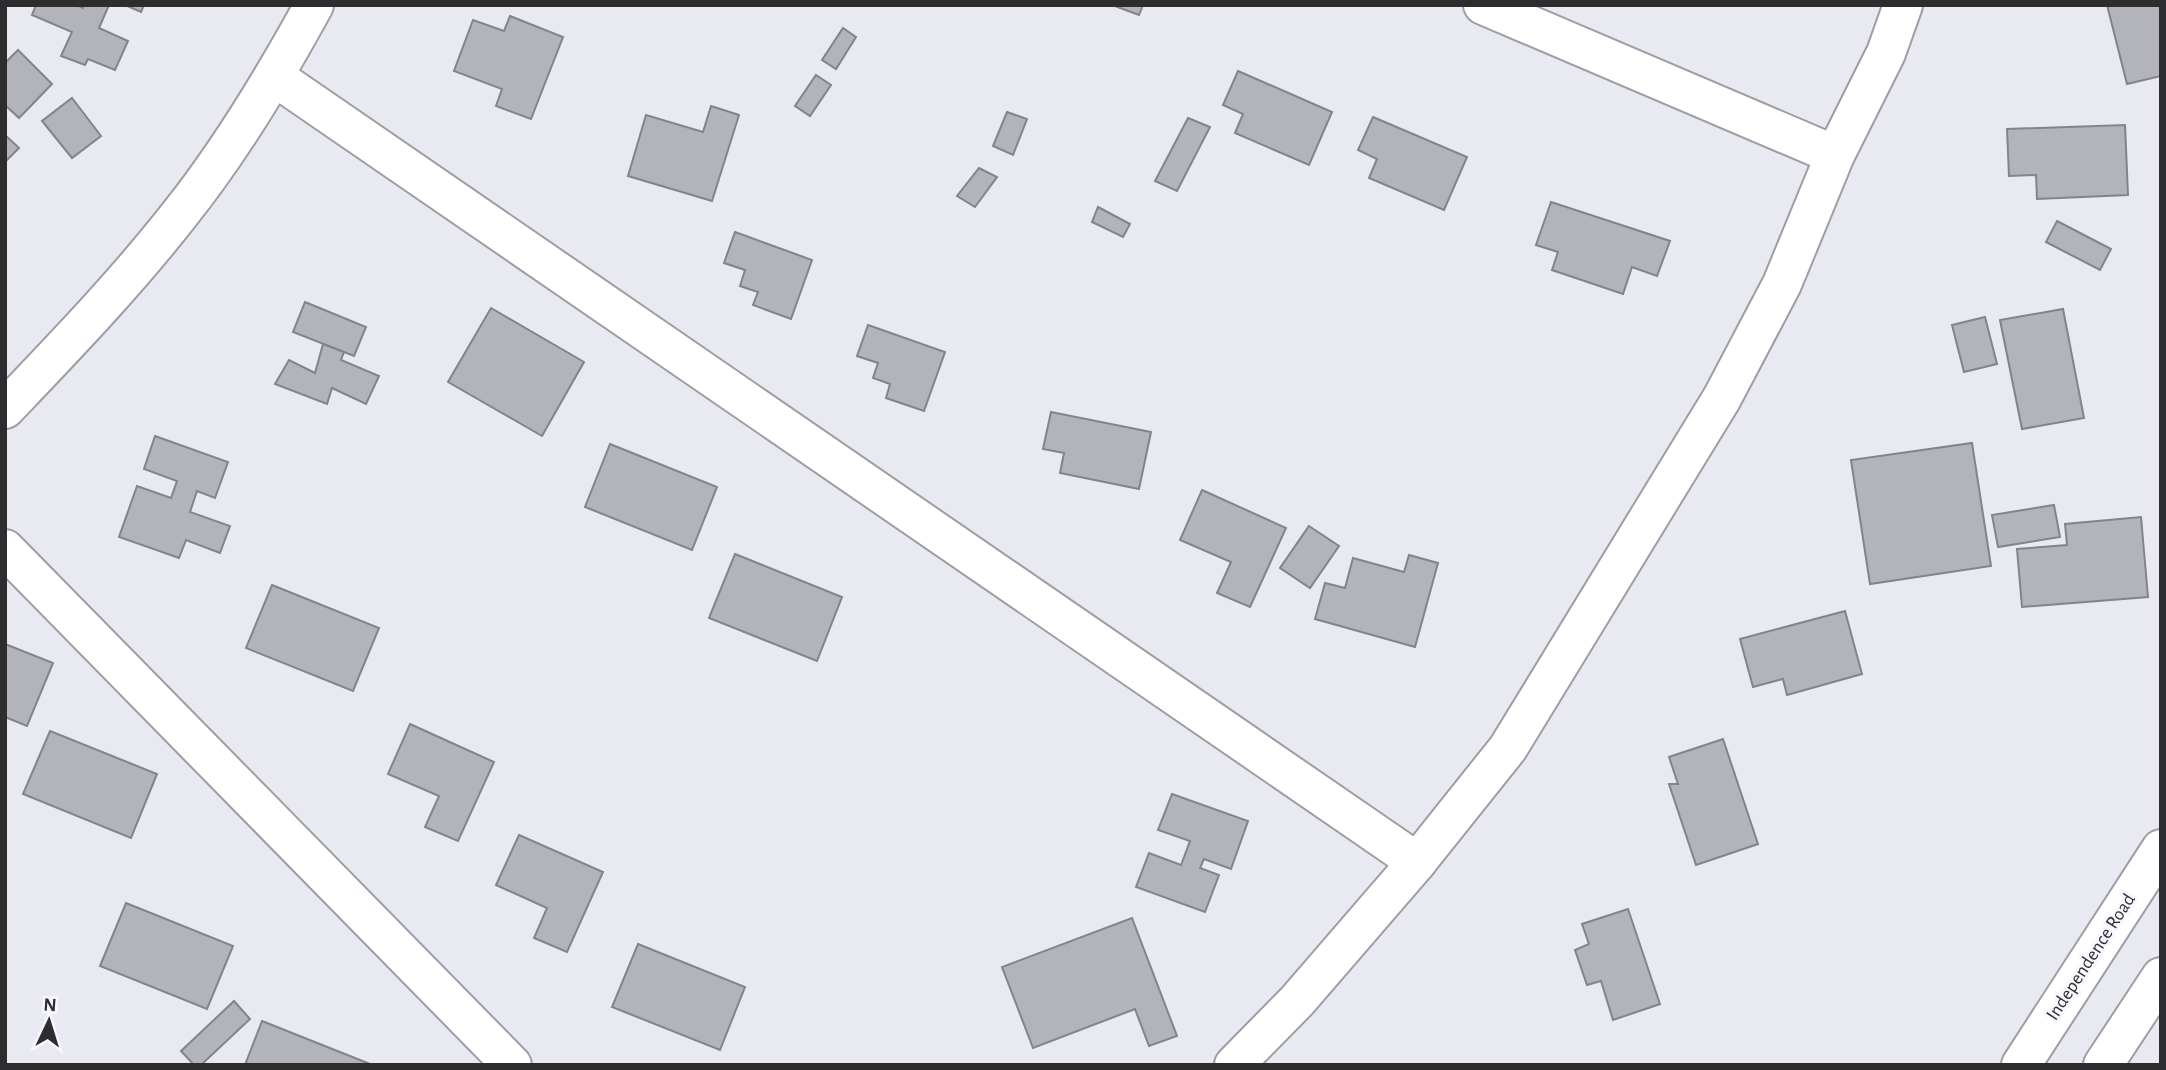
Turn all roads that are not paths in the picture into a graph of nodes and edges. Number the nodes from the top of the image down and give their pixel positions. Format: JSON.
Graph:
{"nodes":[{"id":1,"x":314,"y":5,"type":"edge"},
{"id":2,"x":1483,"y":5,"type":"edge"},
{"id":3,"x":1903,"y":5,"type":"edge"},
{"id":4,"x":275,"y":77,"type":"junction"},
{"id":5,"x":1835,"y":155,"type":"junction"},
{"id":6,"x":5,"y":409,"type":"edge"},
{"id":7,"x":5,"y":549,"type":"edge"},
{"id":8,"x":2161,"y":849,"type":"edge"},
{"id":9,"x":1417,"y":862,"type":"junction"},
{"id":10,"x":2161,"y":977,"type":"edge"},
{"id":11,"x":512,"y":1065,"type":"edge"},
{"id":12,"x":1234,"y":1065,"type":"edge"},
{"id":13,"x":2021,"y":1065,"type":"edge"},
{"id":14,"x":2103,"y":1065,"type":"edge"}],
"edges":[{"from":1,"to":4,"type":"street"},
{"from":2,"to":5,"type":"street"},
{"from":3,"to":5,"type":"street"},
{"from":4,"to":6,"type":"street"},
{"from":4,"to":9,"type":"street"},
{"from":5,"to":9,"type":"street"},
{"from":7,"to":11,"type":"street"},
{"from":8,"to":13,"type":"street","name":"Independence Road"},
{"from":9,"to":12,"type":"street"},
{"from":10,"to":14,"type":"street"}]}
